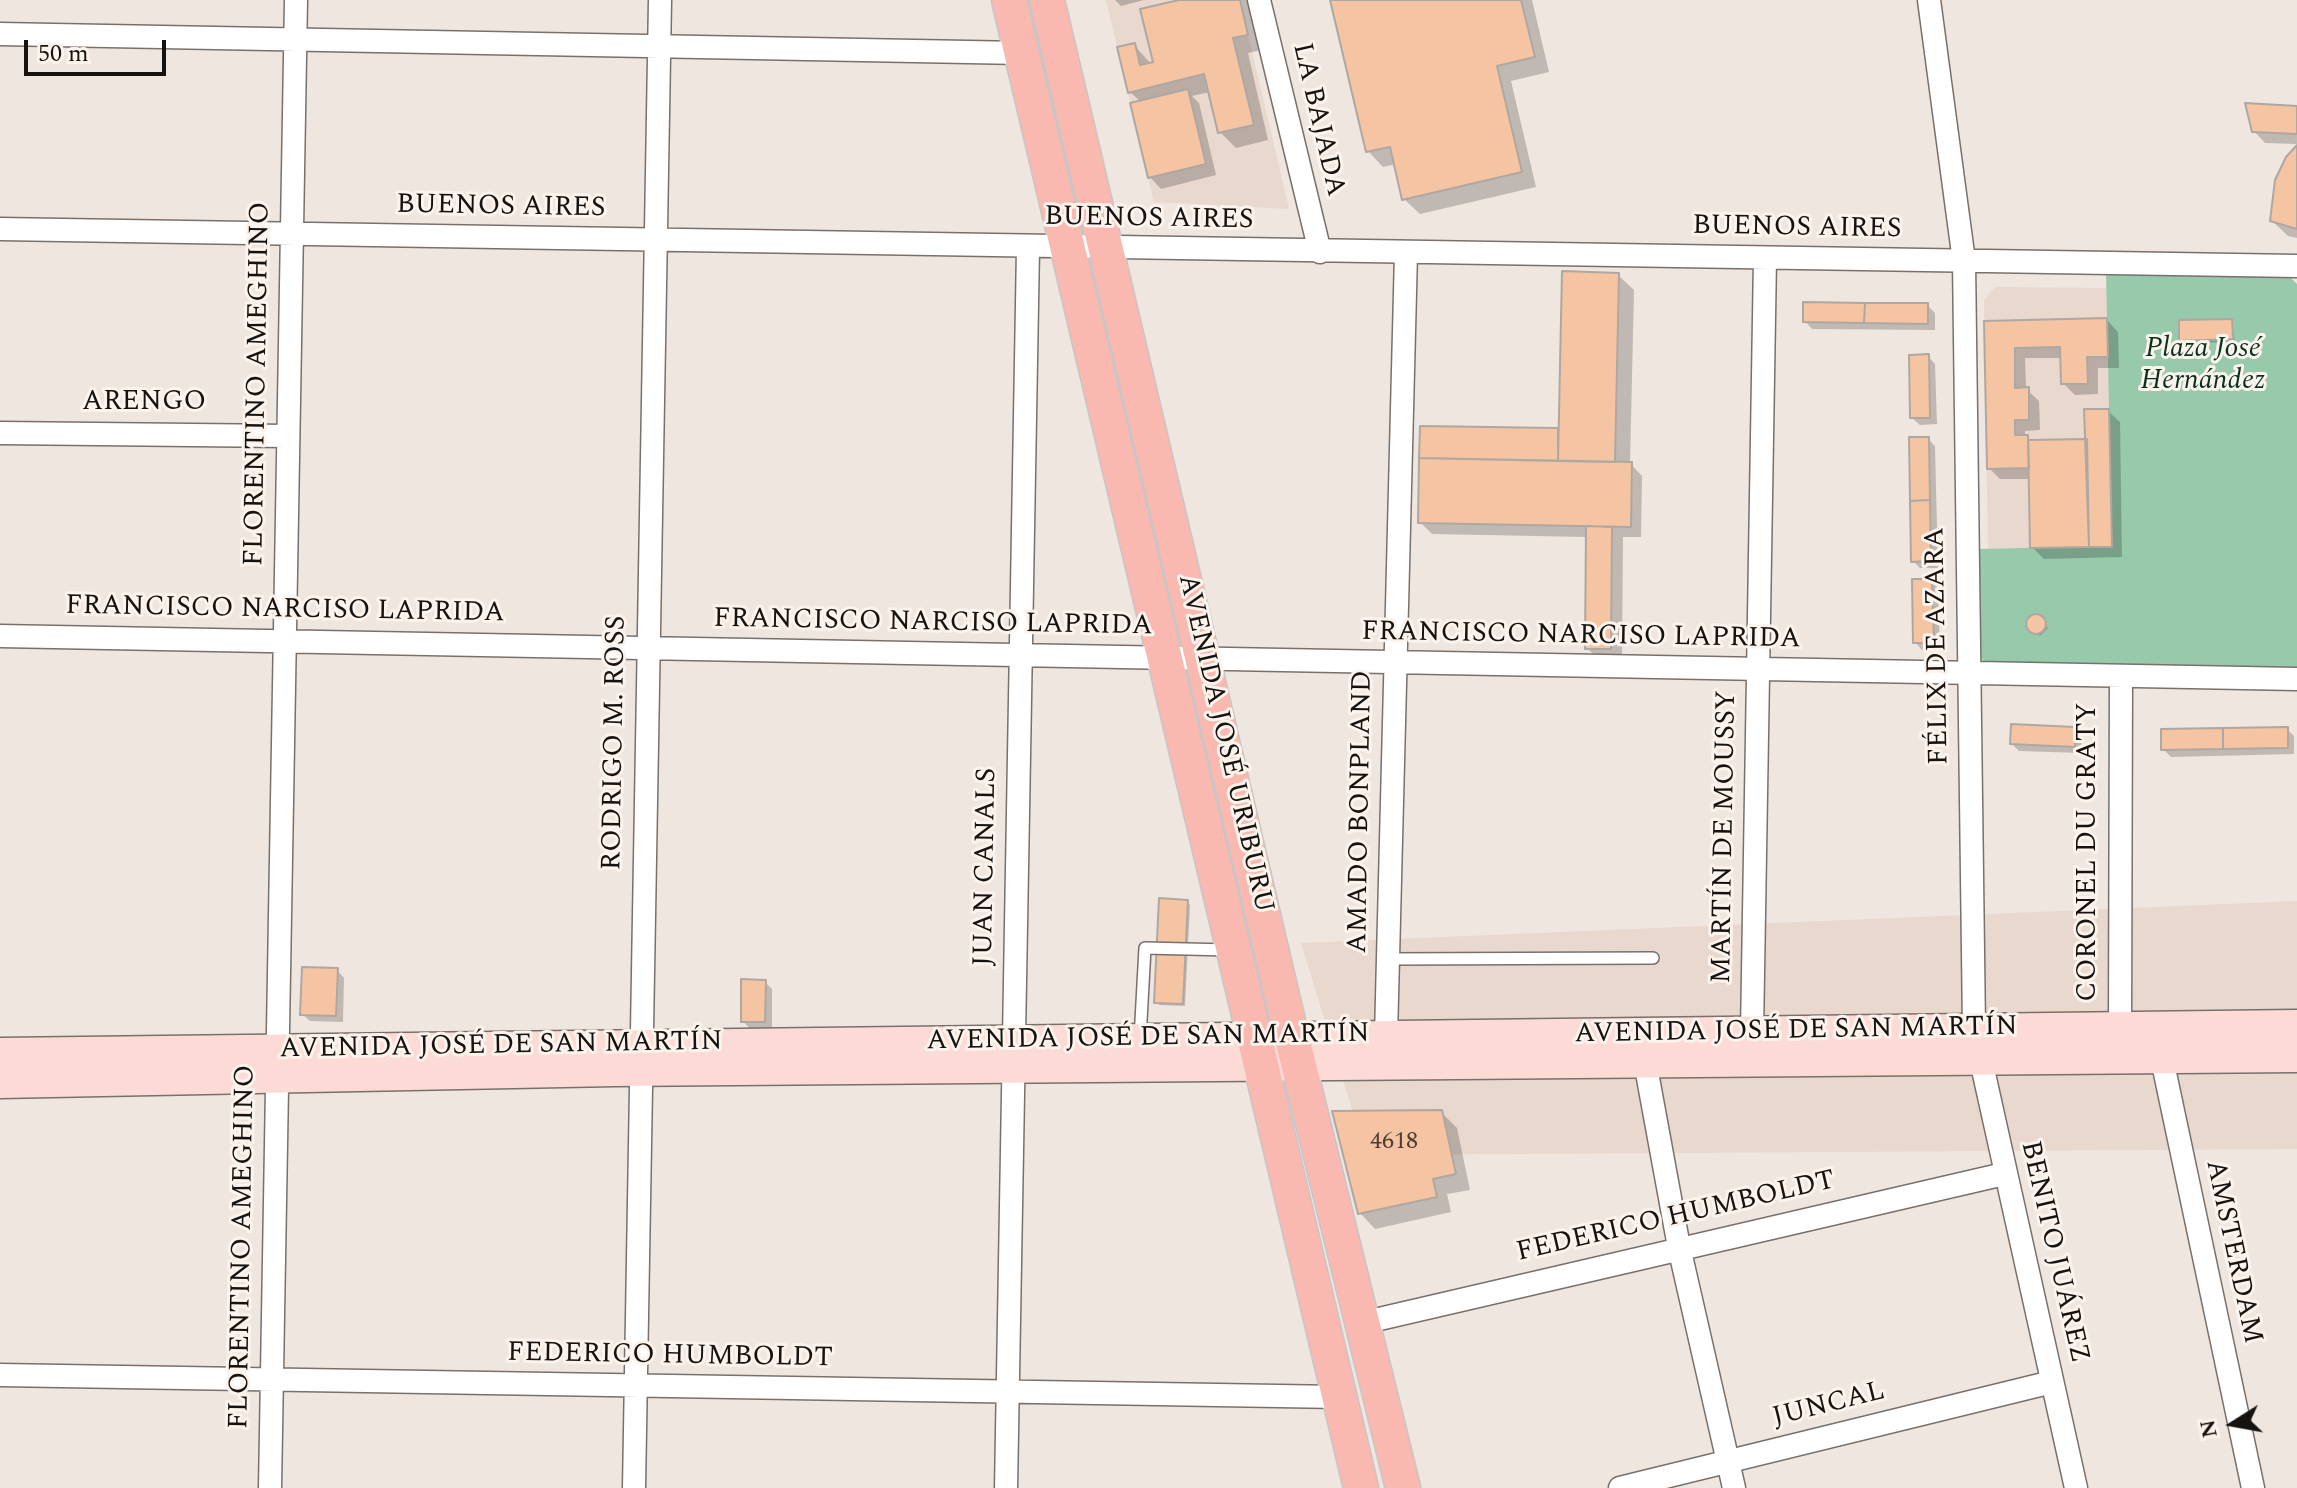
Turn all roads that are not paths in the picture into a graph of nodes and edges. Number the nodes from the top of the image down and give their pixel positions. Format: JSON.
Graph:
{"nodes":[{"id":1,"x":296,"y":0,"type":"edge"},
{"id":2,"x":660,"y":0,"type":"edge"},
{"id":3,"x":1009,"y":0,"type":"edge"},
{"id":4,"x":1047,"y":0,"type":"edge"},
{"id":5,"x":1259,"y":0,"type":"edge"},
{"id":6,"x":1929,"y":0,"type":"edge"},
{"id":7,"x":0,"y":34,"type":"edge"},
{"id":8,"x":295,"y":40,"type":"junction"},
{"id":9,"x":659,"y":46,"type":"junction"},
{"id":10,"x":1022,"y":53,"type":"junction"},
{"id":11,"x":0,"y":229,"type":"edge"},
{"id":12,"x":291,"y":235,"type":"junction"},
{"id":13,"x":656,"y":241,"type":"junction"},
{"id":14,"x":1028,"y":248,"type":"junction"},
{"id":15,"x":1069,"y":249,"type":"junction"},
{"id":16,"x":1106,"y":249,"type":"junction"},
{"id":17,"x":1320,"y":252,"type":"junction"},
{"id":18,"x":1406,"y":253,"type":"junction"},
{"id":19,"x":1765,"y":258,"type":"junction"},
{"id":20,"x":1964,"y":261,"type":"junction"},
{"id":21,"x":2297,"y":266,"type":"edge"},
{"id":22,"x":0,"y":433,"type":"edge"},
{"id":23,"x":288,"y":436,"type":"junction"},
{"id":24,"x":0,"y":636,"type":"edge"},
{"id":25,"x":284,"y":641,"type":"junction"},
{"id":26,"x":648,"y":648,"type":"junction"},
{"id":27,"x":1021,"y":654,"type":"junction"},
{"id":28,"x":1164,"y":659,"type":"junction"},
{"id":29,"x":1205,"y":661,"type":"junction"},
{"id":30,"x":1396,"y":664,"type":"junction"},
{"id":31,"x":1758,"y":670,"type":"junction"},
{"id":32,"x":1970,"y":673,"type":"junction"},
{"id":33,"x":2121,"y":676,"type":"junction"},
{"id":34,"x":2297,"y":679,"type":"edge"},
{"id":35,"x":1232,"y":950,"type":"junction"},
{"id":36,"x":1653,"y":958,"type":"dead end"},
{"id":37,"x":1388,"y":959,"type":"junction"},
{"id":38,"x":2297,"y":1026,"type":"edge"},
{"id":39,"x":2120,"y":1028,"type":"junction"},
{"id":40,"x":1752,"y":1032,"type":"junction"},
{"id":41,"x":1386,"y":1036,"type":"junction"},
{"id":42,"x":1140,"y":1040,"type":"junction"},
{"id":43,"x":2160,"y":1042,"type":"junction"},
{"id":44,"x":1977,"y":1044,"type":"junction"},
{"id":45,"x":1642,"y":1048,"type":"junction"},
{"id":46,"x":1256,"y":1052,"type":"junction"},
{"id":47,"x":1296,"y":1052,"type":"junction"},
{"id":48,"x":0,"y":1054,"type":"edge"},
{"id":49,"x":1014,"y":1054,"type":"junction"},
{"id":50,"x":2297,"y":1056,"type":"edge"},
{"id":51,"x":640,"y":1057,"type":"junction"},
{"id":52,"x":278,"y":1063,"type":"junction"},
{"id":53,"x":0,"y":1082,"type":"edge"},
{"id":54,"x":2004,"y":1174,"type":"junction"},
{"id":55,"x":1679,"y":1247,"type":"junction"},
{"id":56,"x":1362,"y":1323,"type":"junction"},
{"id":57,"x":0,"y":1375,"type":"edge"},
{"id":58,"x":272,"y":1380,"type":"junction"},
{"id":59,"x":2052,"y":1382,"type":"junction"},
{"id":60,"x":636,"y":1387,"type":"junction"},
{"id":61,"x":1008,"y":1394,"type":"junction"},
{"id":62,"x":1339,"y":1397,"type":"junction"},
{"id":63,"x":1729,"y":1462,"type":"junction"},
{"id":64,"x":270,"y":1488,"type":"edge"},
{"id":65,"x":634,"y":1488,"type":"edge"},
{"id":66,"x":1006,"y":1488,"type":"edge"},
{"id":67,"x":1361,"y":1488,"type":"edge"},
{"id":68,"x":1403,"y":1488,"type":"edge"},
{"id":69,"x":1620,"y":1488,"type":"edge"},
{"id":70,"x":1734,"y":1488,"type":"edge"},
{"id":71,"x":2076,"y":1488,"type":"edge"},
{"id":72,"x":2253,"y":1488,"type":"edge"}],
"edges":[{"from":1,"to":8,"type":"street","name":"FLORENTINO AMEGHINO"},
{"from":2,"to":9,"type":"street","name":"RODRIGO M. ROSS"},
{"from":3,"to":10,"type":"main road","name":"AVENIDA JOSÉ URIBURU"},
{"from":4,"to":16,"type":"main road","name":"AVENIDA JOSÉ URIBURU"},
{"from":5,"to":17,"type":"street","name":"LA BAJADA"},
{"from":6,"to":20,"type":"street","name":"FÉLIX DE AZARA"},
{"from":7,"to":8,"type":"street"},
{"from":8,"to":9,"type":"street"},
{"from":8,"to":12,"type":"street","name":"FLORENTINO AMEGHINO"},
{"from":9,"to":10,"type":"street"},
{"from":9,"to":13,"type":"street","name":"RODRIGO M. ROSS"},
{"from":10,"to":15,"type":"main road","name":"AVENIDA JOSÉ URIBURU"},
{"from":11,"to":12,"type":"street","name":"BUENOS AIRES"},
{"from":12,"to":13,"type":"street","name":"BUENOS AIRES"},
{"from":12,"to":23,"type":"street","name":"FLORENTINO AMEGHINO"},
{"from":13,"to":14,"type":"street","name":"BUENOS AIRES"},
{"from":13,"to":26,"type":"street","name":"RODRIGO M. ROSS"},
{"from":14,"to":15,"type":"street","name":"BUENOS AIRES"},
{"from":14,"to":27,"type":"street","name":"JUAN CANALS"},
{"from":15,"to":16,"type":"street","name":"BUENOS AIRES"},
{"from":15,"to":28,"type":"main road","name":"AVENIDA JOSÉ URIBURU"},
{"from":16,"to":17,"type":"street","name":"BUENOS AIRES"},
{"from":16,"to":29,"type":"main road","name":"AVENIDA JOSÉ URIBURU"},
{"from":17,"to":18,"type":"street","name":"BUENOS AIRES"},
{"from":18,"to":19,"type":"street","name":"BUENOS AIRES"},
{"from":18,"to":30,"type":"street","name":"AMADO BONPLAND"},
{"from":19,"to":20,"type":"street","name":"BUENOS AIRES"},
{"from":19,"to":31,"type":"street","name":"MARTÍN DE MOUSSY"},
{"from":20,"to":21,"type":"street","name":"BUENOS AIRES"},
{"from":20,"to":32,"type":"street","name":"FÉLIX DE AZARA"},
{"from":22,"to":23,"type":"street","name":"ARENGO"},
{"from":23,"to":25,"type":"street","name":"FLORENTINO AMEGHINO"},
{"from":24,"to":25,"type":"street","name":"FRANCISCO NARCISO LAPRIDA"},
{"from":25,"to":26,"type":"street","name":"FRANCISCO NARCISO LAPRIDA"},
{"from":25,"to":52,"type":"street","name":"FLORENTINO AMEGHINO"},
{"from":26,"to":27,"type":"street","name":"FRANCISCO NARCISO LAPRIDA"},
{"from":26,"to":51,"type":"street","name":"RODRIGO M. ROSS"},
{"from":27,"to":28,"type":"street","name":"FRANCISCO NARCISO LAPRIDA"},
{"from":27,"to":49,"type":"street","name":"JUAN CANALS"},
{"from":28,"to":29,"type":"street","name":"FRANCISCO NARCISO LAPRIDA"},
{"from":28,"to":35,"type":"main road","name":"AVENIDA JOSÉ URIBURU"},
{"from":29,"to":30,"type":"street","name":"FRANCISCO NARCISO LAPRIDA"},
{"from":29,"to":47,"type":"main road","name":"AVENIDA JOSÉ URIBURU"},
{"from":30,"to":31,"type":"street","name":"FRANCISCO NARCISO LAPRIDA"},
{"from":30,"to":37,"type":"street","name":"AMADO BONPLAND"},
{"from":31,"to":32,"type":"street","name":"FRANCISCO NARCISO LAPRIDA"},
{"from":31,"to":40,"type":"street","name":"MARTÍN DE MOUSSY"},
{"from":32,"to":33,"type":"street","name":"FRANCISCO NARCISO LAPRIDA"},
{"from":32,"to":44,"type":"street","name":"FÉLIX DE AZARA"},
{"from":33,"to":34,"type":"street","name":"FRANCISCO NARCISO LAPRIDA"},
{"from":33,"to":39,"type":"street","name":"CORONEL DU GRATY"},
{"from":35,"to":42,"type":"lane"},
{"from":35,"to":46,"type":"main road","name":"AVENIDA JOSÉ URIBURU"},
{"from":36,"to":37,"type":"lane"},
{"from":37,"to":41,"type":"street","name":"AMADO BONPLAND"},
{"from":38,"to":43,"type":"main road","name":"AVENIDA JOSÉ DE SAN MARTÍN"},
{"from":39,"to":43,"type":"main road","name":"AVENIDA JOSÉ DE SAN MARTÍN"},
{"from":39,"to":44,"type":"main road","name":"AVENIDA JOSÉ DE SAN MARTÍN"},
{"from":40,"to":44,"type":"main road","name":"AVENIDA JOSÉ DE SAN MARTÍN"},
{"from":40,"to":45,"type":"main road","name":"AVENIDA JOSÉ DE SAN MARTÍN"},
{"from":41,"to":45,"type":"main road","name":"AVENIDA JOSÉ DE SAN MARTÍN"},
{"from":41,"to":47,"type":"main road","name":"AVENIDA JOSÉ DE SAN MARTÍN"},
{"from":42,"to":46,"type":"main road","name":"AVENIDA JOSÉ DE SAN MARTÍN"},
{"from":42,"to":49,"type":"main road","name":"AVENIDA JOSÉ DE SAN MARTÍN"},
{"from":43,"to":44,"type":"main road","name":"AVENIDA JOSÉ DE SAN MARTÍN"},
{"from":43,"to":50,"type":"main road","name":"AVENIDA JOSÉ DE SAN MARTÍN"},
{"from":43,"to":72,"type":"street","name":"AMSTERDAM"},
{"from":44,"to":45,"type":"main road","name":"AVENIDA JOSÉ DE SAN MARTÍN"},
{"from":44,"to":54,"type":"street","name":"BENITO JUÁREZ"},
{"from":45,"to":47,"type":"main road","name":"AVENIDA JOSÉ DE SAN MARTÍN"},
{"from":45,"to":55,"type":"street"},
{"from":46,"to":47,"type":"main road","name":"AVENIDA JOSÉ DE SAN MARTÍN"},
{"from":46,"to":49,"type":"main road","name":"AVENIDA JOSÉ DE SAN MARTÍN"},
{"from":46,"to":62,"type":"main road","name":"AVENIDA JOSÉ URIBURU"},
{"from":47,"to":56,"type":"main road","name":"AVENIDA JOSÉ URIBURU"},
{"from":48,"to":52,"type":"main road","name":"AVENIDA JOSÉ DE SAN MARTÍN"},
{"from":49,"to":51,"type":"main road","name":"AVENIDA JOSÉ DE SAN MARTÍN"},
{"from":49,"to":61,"type":"street","name":"JUAN CANALS"},
{"from":51,"to":52,"type":"main road","name":"AVENIDA JOSÉ DE SAN MARTÍN"},
{"from":51,"to":60,"type":"street","name":"RODRIGO M. ROSS"},
{"from":52,"to":53,"type":"main road","name":"AVENIDA JOSÉ DE SAN MARTÍN"},
{"from":52,"to":58,"type":"street","name":"FLORENTINO AMEGHINO"},
{"from":54,"to":55,"type":"street","name":"FEDERICO HUMBOLDT"},
{"from":54,"to":59,"type":"street","name":"BENITO JUÁREZ"},
{"from":55,"to":56,"type":"street","name":"FEDERICO HUMBOLDT"},
{"from":55,"to":63,"type":"street"},
{"from":56,"to":68,"type":"main road","name":"AVENIDA JOSÉ URIBURU"},
{"from":57,"to":58,"type":"street","name":"FEDERICO HUMBOLDT"},
{"from":58,"to":60,"type":"street","name":"FEDERICO HUMBOLDT"},
{"from":58,"to":64,"type":"street","name":"FLORENTINO AMEGHINO"},
{"from":59,"to":63,"type":"street","name":"JUNCAL"},
{"from":59,"to":71,"type":"street","name":"BENITO JUÁREZ"},
{"from":60,"to":61,"type":"street","name":"FEDERICO HUMBOLDT"},
{"from":60,"to":65,"type":"street","name":"RODRIGO M. ROSS"},
{"from":61,"to":62,"type":"street","name":"FEDERICO HUMBOLDT"},
{"from":61,"to":66,"type":"street","name":"JUAN CANALS"},
{"from":62,"to":67,"type":"main road","name":"AVENIDA JOSÉ URIBURU"},
{"from":63,"to":69,"type":"street","name":"JUNCAL"},
{"from":63,"to":70,"type":"street"}]}
